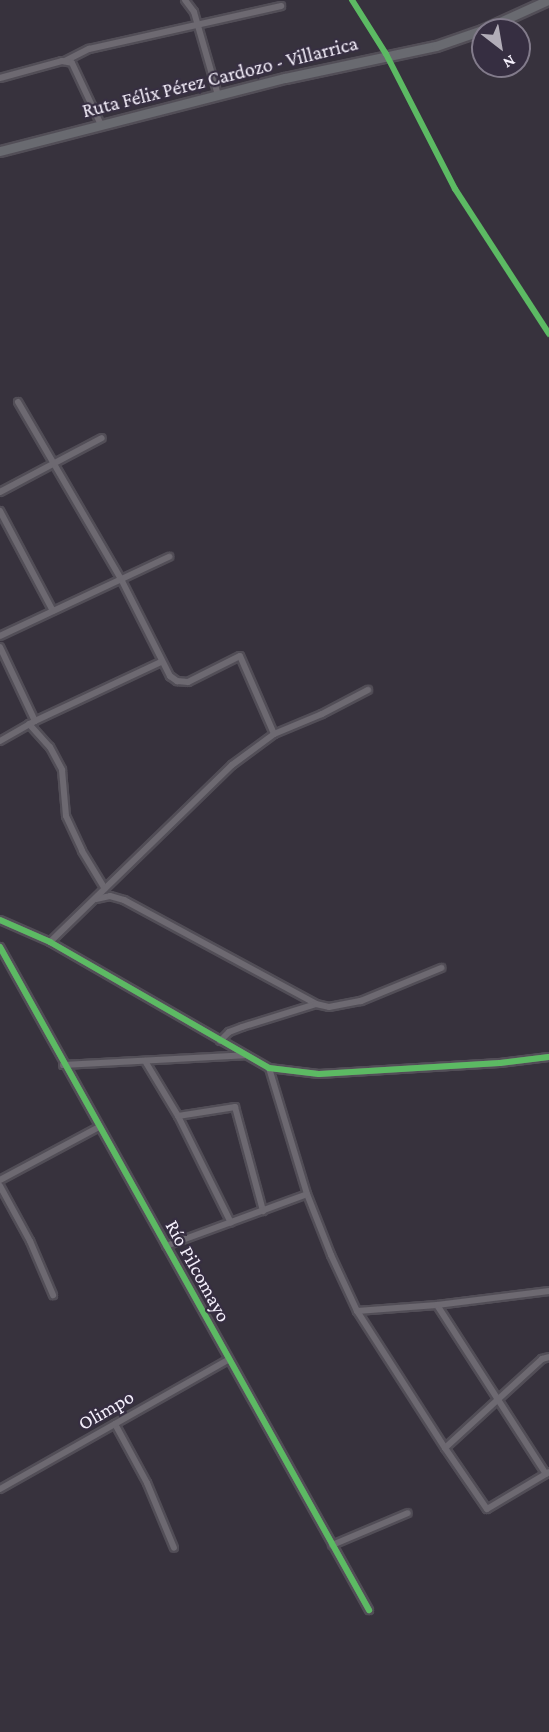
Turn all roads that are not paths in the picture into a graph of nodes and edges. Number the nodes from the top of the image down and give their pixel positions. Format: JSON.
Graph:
{"nodes":[{"id":1,"x":185,"y":0,"type":"edge"},
{"id":2,"x":548,"y":0,"type":"edge"},
{"id":3,"x":281,"y":6,"type":"dead end"},
{"id":4,"x":198,"y":25,"type":"junction"},
{"id":5,"x":65,"y":61,"type":"junction"},
{"id":6,"x":0,"y":78,"type":"edge"},
{"id":7,"x":218,"y":95,"type":"junction"},
{"id":8,"x":101,"y":125,"type":"junction"},
{"id":9,"x":0,"y":151,"type":"edge"},
{"id":10,"x":18,"y":402,"type":"dead end"},
{"id":11,"x":102,"y":438,"type":"dead end"},
{"id":12,"x":54,"y":464,"type":"junction"},
{"id":13,"x":0,"y":492,"type":"edge"},
{"id":14,"x":0,"y":511,"type":"edge"},
{"id":15,"x":169,"y":557,"type":"dead end"},
{"id":16,"x":121,"y":579,"type":"junction"},
{"id":17,"x":53,"y":611,"type":"junction"},
{"id":18,"x":0,"y":636,"type":"edge"},
{"id":19,"x":0,"y":647,"type":"edge"},
{"id":20,"x":161,"y":662,"type":"junction"},
{"id":21,"x":368,"y":690,"type":"dead end"},
{"id":22,"x":32,"y":722,"type":"junction"},
{"id":23,"x":274,"y":734,"type":"junction"},
{"id":24,"x":0,"y":741,"type":"edge"},
{"id":25,"x":105,"y":889,"type":"junction"},
{"id":26,"x":96,"y":899,"type":"junction"},
{"id":27,"x":0,"y":920,"type":"edge"},
{"id":28,"x":50,"y":942,"type":"junction"},
{"id":29,"x":0,"y":947,"type":"edge"},
{"id":30,"x":441,"y":968,"type":"dead end"},
{"id":31,"x":316,"y":1004,"type":"junction"},
{"id":32,"x":220,"y":1041,"type":"junction"},
{"id":33,"x":245,"y":1055,"type":"junction"},
{"id":34,"x":549,"y":1057,"type":"edge"},
{"id":35,"x":145,"y":1061,"type":"junction"},
{"id":36,"x":63,"y":1065,"type":"junction"},
{"id":37,"x":269,"y":1068,"type":"junction"},
{"id":38,"x":178,"y":1116,"type":"junction"},
{"id":39,"x":99,"y":1127,"type":"junction"},
{"id":40,"x":0,"y":1180,"type":"edge"},
{"id":41,"x":0,"y":1186,"type":"edge"},
{"id":42,"x":307,"y":1194,"type":"junction"},
{"id":43,"x":262,"y":1210,"type":"junction"},
{"id":44,"x":231,"y":1223,"type":"junction"},
{"id":45,"x":166,"y":1246,"type":"junction"},
{"id":46,"x":549,"y":1291,"type":"edge"},
{"id":47,"x":53,"y":1295,"type":"dead end"},
{"id":48,"x":437,"y":1305,"type":"junction"},
{"id":49,"x":357,"y":1311,"type":"junction"},
{"id":50,"x":549,"y":1357,"type":"edge"},
{"id":51,"x":228,"y":1360,"type":"junction"},
{"id":52,"x":498,"y":1399,"type":"junction"},
{"id":53,"x":115,"y":1424,"type":"junction"},
{"id":54,"x":445,"y":1448,"type":"junction"},
{"id":55,"x":548,"y":1473,"type":"edge"},
{"id":56,"x":0,"y":1489,"type":"edge"},
{"id":57,"x":408,"y":1513,"type":"dead end"},
{"id":58,"x":332,"y":1545,"type":"junction"},
{"id":59,"x":174,"y":1548,"type":"dead end"},
{"id":60,"x":369,"y":1610,"type":"dead end"}],
"edges":[{"from":1,"to":4,"type":"street"},
{"from":2,"to":7,"type":"street","name":"Ruta Félix Pérez Cardozo - Villarrica"},
{"from":3,"to":4,"type":"street"},
{"from":4,"to":5,"type":"street"},
{"from":4,"to":7,"type":"street"},
{"from":5,"to":6,"type":"street"},
{"from":5,"to":8,"type":"street"},
{"from":7,"to":8,"type":"street","name":"Ruta Félix Pérez Cardozo - Villarrica"},
{"from":8,"to":9,"type":"street","name":"Ruta Félix Pérez Cardozo - Villarrica"},
{"from":10,"to":12,"type":"street"},
{"from":11,"to":12,"type":"street"},
{"from":12,"to":13,"type":"street"},
{"from":12,"to":16,"type":"street"},
{"from":14,"to":17,"type":"street"},
{"from":15,"to":16,"type":"street"},
{"from":16,"to":17,"type":"street"},
{"from":16,"to":20,"type":"street"},
{"from":17,"to":18,"type":"street"},
{"from":19,"to":22,"type":"street"},
{"from":20,"to":22,"type":"street"},
{"from":20,"to":23,"type":"street"},
{"from":21,"to":23,"type":"street"},
{"from":22,"to":24,"type":"street"},
{"from":22,"to":25,"type":"street"},
{"from":23,"to":25,"type":"street"},
{"from":25,"to":26,"type":"street"},
{"from":26,"to":28,"type":"street"},
{"from":26,"to":31,"type":"street"},
{"from":27,"to":28,"type":"street"},
{"from":28,"to":32,"type":"street"},
{"from":29,"to":36,"type":"street","name":"Río Pilcomayo"},
{"from":30,"to":31,"type":"street"},
{"from":31,"to":32,"type":"street"},
{"from":32,"to":33,"type":"street"},
{"from":33,"to":35,"type":"street"},
{"from":33,"to":37,"type":"street"},
{"from":34,"to":37,"type":"street"},
{"from":35,"to":36,"type":"street"},
{"from":35,"to":38,"type":"street"},
{"from":36,"to":39,"type":"street","name":"Río Pilcomayo"},
{"from":37,"to":42,"type":"street"},
{"from":38,"to":43,"type":"street"},
{"from":38,"to":44,"type":"street"},
{"from":39,"to":40,"type":"street"},
{"from":39,"to":45,"type":"street","name":"Río Pilcomayo"},
{"from":41,"to":47,"type":"street"},
{"from":42,"to":43,"type":"street"},
{"from":42,"to":49,"type":"street"},
{"from":43,"to":44,"type":"street"},
{"from":44,"to":45,"type":"street"},
{"from":45,"to":51,"type":"street","name":"Río Pilcomayo"},
{"from":46,"to":48,"type":"street"},
{"from":48,"to":49,"type":"street"},
{"from":48,"to":52,"type":"street"},
{"from":49,"to":54,"type":"street"},
{"from":50,"to":52,"type":"street"},
{"from":51,"to":53,"type":"street","name":"Olimpo"},
{"from":51,"to":58,"type":"street","name":"Río Pilcomayo"},
{"from":52,"to":54,"type":"street"},
{"from":52,"to":55,"type":"street"},
{"from":53,"to":56,"type":"street","name":"Olimpo"},
{"from":53,"to":59,"type":"street"},
{"from":54,"to":55,"type":"street"},
{"from":57,"to":58,"type":"street"},
{"from":58,"to":60,"type":"street","name":"Río Pilcomayo"}]}
